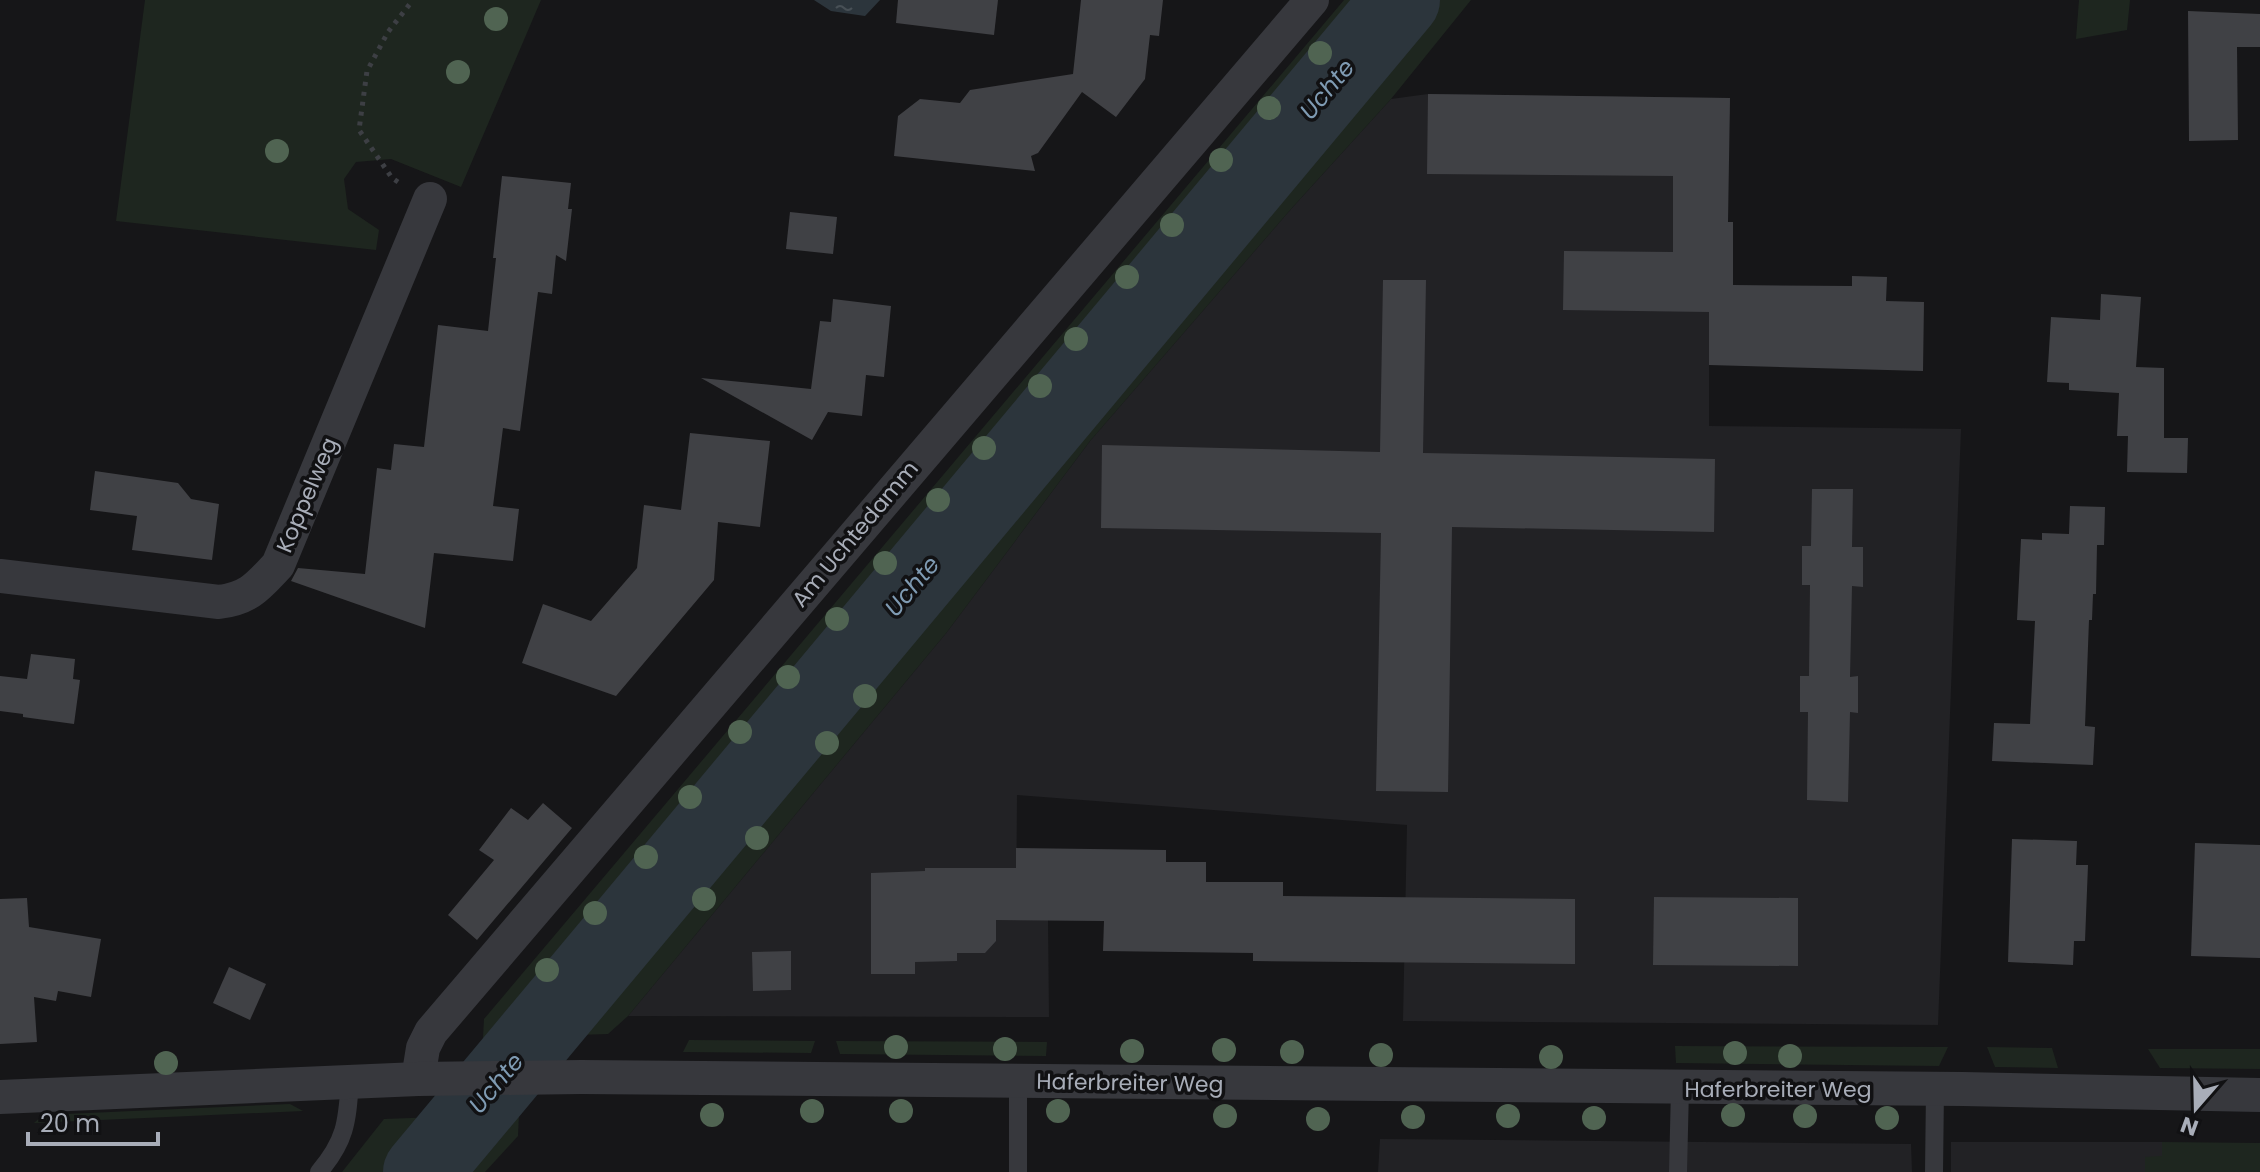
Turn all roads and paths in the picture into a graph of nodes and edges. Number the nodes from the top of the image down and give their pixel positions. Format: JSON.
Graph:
{"nodes":[{"id":1,"x":413,"y":0,"type":"edge"},
{"id":2,"x":1312,"y":0,"type":"edge"},
{"id":3,"x":430,"y":199,"type":"joint"},
{"id":4,"x":0,"y":576,"type":"edge"},
{"id":5,"x":428,"y":1079,"type":"junction"},
{"id":6,"x":350,"y":1082,"type":"junction"},
{"id":7,"x":1018,"y":1082,"type":"junction"},
{"id":8,"x":1680,"y":1088,"type":"junction"},
{"id":9,"x":1935,"y":1090,"type":"junction"},
{"id":10,"x":2260,"y":1095,"type":"edge"},
{"id":11,"x":0,"y":1097,"type":"edge"},
{"id":12,"x":319,"y":1172,"type":"edge"},
{"id":13,"x":1018,"y":1172,"type":"edge"},
{"id":14,"x":1678,"y":1172,"type":"edge"},
{"id":15,"x":1934,"y":1172,"type":"edge"}],
"edges":[{"from":1,"to":3,"type":"path"},
{"from":2,"to":5,"type":"street","name":"Am Uchtedamm"},
{"from":3,"to":4,"type":"street","name":"Koppelweg"},
{"from":5,"to":6,"type":"street","name":"Haferbreiter Weg"},
{"from":5,"to":7,"type":"street","name":"Haferbreiter Weg"},
{"from":6,"to":11,"type":"street","name":"Haferbreiter Weg"},
{"from":6,"to":12,"type":"lane"},
{"from":7,"to":8,"type":"street","name":"Haferbreiter Weg"},
{"from":7,"to":13,"type":"lane"},
{"from":8,"to":9,"type":"street","name":"Haferbreiter Weg"},
{"from":8,"to":14,"type":"lane"},
{"from":9,"to":10,"type":"street","name":"Haferbreiter Weg"},
{"from":9,"to":15,"type":"lane"}]}
